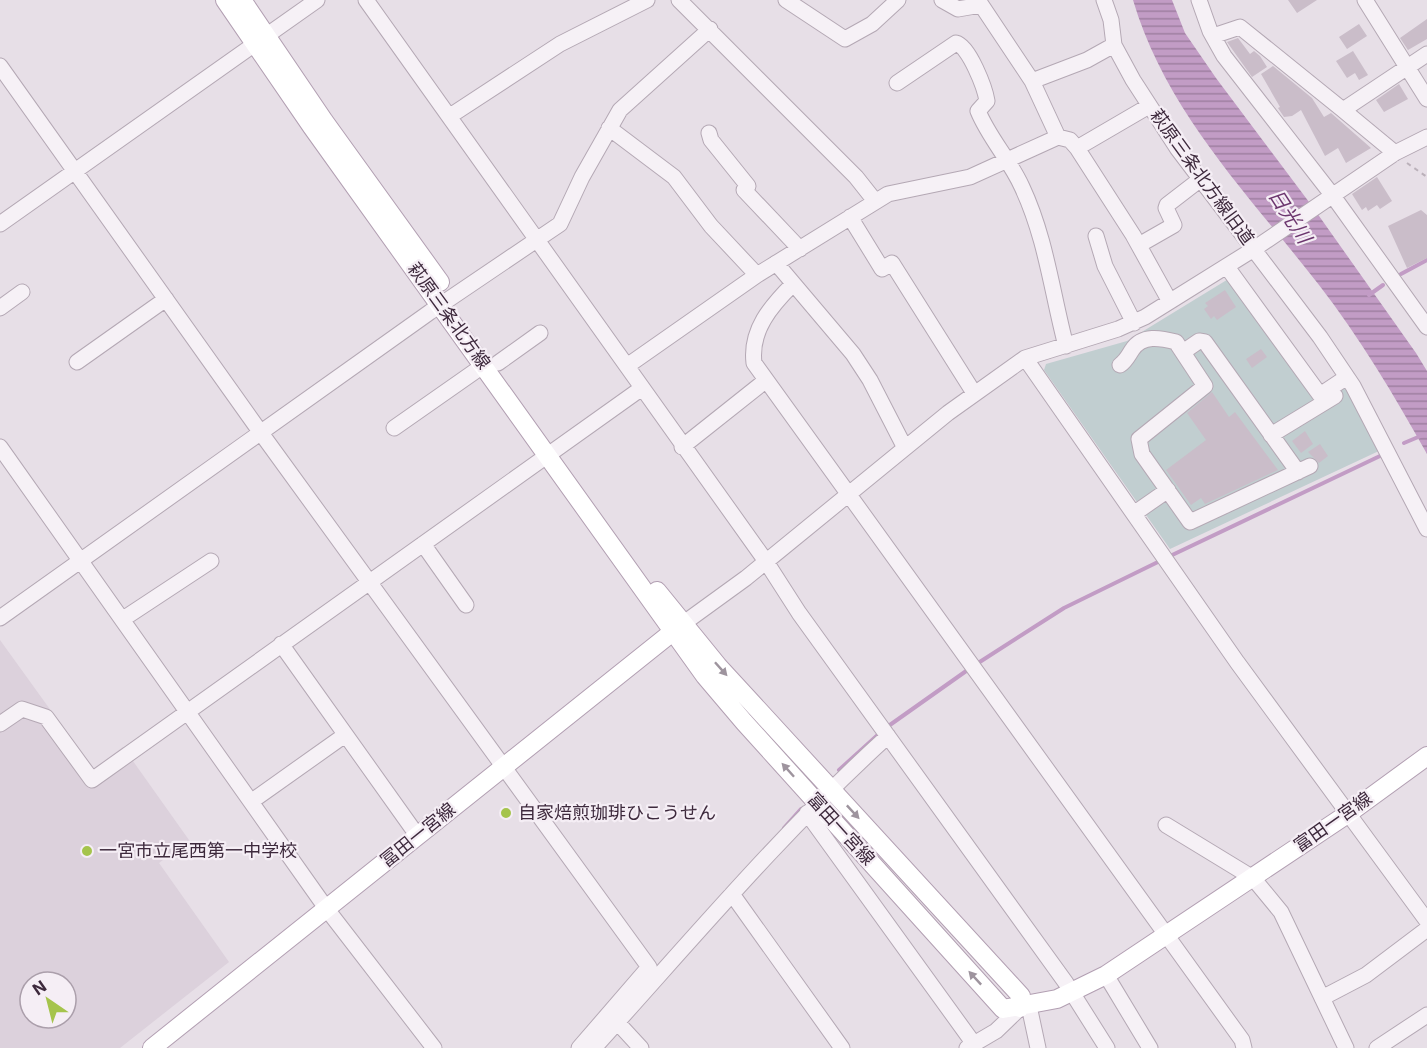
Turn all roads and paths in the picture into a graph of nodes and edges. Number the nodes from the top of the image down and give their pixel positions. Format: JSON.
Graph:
{"nodes":[{"id":1,"x":225,"y":0,"type":"edge"},
{"id":2,"x":242,"y":0,"type":"edge"},
{"id":3,"x":317,"y":0,"type":"edge"},
{"id":4,"x":366,"y":0,"type":"edge"},
{"id":5,"x":647,"y":0,"type":"edge"},
{"id":6,"x":679,"y":0,"type":"edge"},
{"id":7,"x":786,"y":0,"type":"edge"},
{"id":8,"x":898,"y":0,"type":"edge"},
{"id":9,"x":942,"y":0,"type":"edge"},
{"id":10,"x":1104,"y":0,"type":"edge"},
{"id":11,"x":1199,"y":0,"type":"edge"},
{"id":12,"x":1365,"y":0,"type":"edge"},
{"id":13,"x":980,"y":3,"type":"edge"},
{"id":14,"x":710,"y":29,"type":"junction"},
{"id":15,"x":1213,"y":36,"type":"junction"},
{"id":16,"x":261,"y":39,"type":"junction"},
{"id":17,"x":1114,"y":45,"type":"junction"},
{"id":18,"x":1427,"y":54,"type":"edge"},
{"id":19,"x":0,"y":66,"type":"edge"},
{"id":20,"x":1406,"y":67,"type":"junction"},
{"id":21,"x":1032,"y":81,"type":"junction"},
{"id":22,"x":897,"y":83,"type":"dead end"},
{"id":23,"x":1427,"y":99,"type":"edge"},
{"id":24,"x":1149,"y":105,"type":"junction"},
{"id":25,"x":1343,"y":110,"type":"junction"},
{"id":26,"x":450,"y":116,"type":"junction"},
{"id":27,"x":609,"y":128,"type":"junction"},
{"id":28,"x":709,"y":133,"type":"dead end"},
{"id":29,"x":1058,"y":137,"type":"junction"},
{"id":30,"x":1427,"y":137,"type":"edge"},
{"id":31,"x":1077,"y":148,"type":"junction"},
{"id":32,"x":1395,"y":153,"type":"junction"},
{"id":33,"x":1008,"y":160,"type":"junction"},
{"id":34,"x":75,"y":171,"type":"junction"},
{"id":35,"x":1427,"y":177,"type":"edge"},
{"id":36,"x":1202,"y":178,"type":"junction"},
{"id":37,"x":1333,"y":196,"type":"junction"},
{"id":38,"x":875,"y":201,"type":"junction"},
{"id":39,"x":850,"y":217,"type":"junction"},
{"id":40,"x":0,"y":224,"type":"edge"},
{"id":41,"x":1096,"y":236,"type":"dead end"},
{"id":42,"x":538,"y":239,"type":"junction"},
{"id":43,"x":1138,"y":245,"type":"junction"},
{"id":44,"x":800,"y":249,"type":"junction"},
{"id":45,"x":1254,"y":249,"type":"junction"},
{"id":46,"x":776,"y":263,"type":"junction"},
{"id":47,"x":1227,"y":267,"type":"junction"},
{"id":48,"x":757,"y":275,"type":"junction"},
{"id":49,"x":793,"y":284,"type":"junction"},
{"id":50,"x":22,"y":292,"type":"dead end"},
{"id":51,"x":166,"y":299,"type":"junction"},
{"id":52,"x":1169,"y":300,"type":"junction"},
{"id":53,"x":446,"y":301,"type":"junction"},
{"id":54,"x":0,"y":308,"type":"edge"},
{"id":55,"x":1134,"y":323,"type":"junction"},
{"id":56,"x":1427,"y":327,"type":"edge"},
{"id":57,"x":540,"y":333,"type":"dead end"},
{"id":58,"x":1066,"y":346,"type":"junction"},
{"id":59,"x":1183,"y":352,"type":"junction"},
{"id":60,"x":1025,"y":358,"type":"junction"},
{"id":61,"x":77,"y":362,"type":"dead end"},
{"id":62,"x":491,"y":364,"type":"junction"},
{"id":63,"x":1120,"y":365,"type":"dead end"},
{"id":64,"x":627,"y":366,"type":"junction"},
{"id":65,"x":1347,"y":377,"type":"junction"},
{"id":66,"x":765,"y":381,"type":"junction"},
{"id":67,"x":642,"y":388,"type":"junction"},
{"id":68,"x":974,"y":393,"type":"junction"},
{"id":69,"x":1338,"y":394,"type":"dead end"},
{"id":70,"x":394,"y":428,"type":"dead end"},
{"id":71,"x":261,"y":433,"type":"junction"},
{"id":72,"x":1271,"y":435,"type":"junction"},
{"id":73,"x":0,"y":447,"type":"edge"},
{"id":74,"x":682,"y":447,"type":"junction"},
{"id":75,"x":905,"y":448,"type":"junction"},
{"id":76,"x":553,"y":451,"type":"junction"},
{"id":77,"x":1168,"y":490,"type":"junction"},
{"id":78,"x":847,"y":494,"type":"junction"},
{"id":79,"x":1135,"y":513,"type":"junction"},
{"id":80,"x":1427,"y":529,"type":"edge"},
{"id":81,"x":423,"y":544,"type":"junction"},
{"id":82,"x":765,"y":560,"type":"junction"},
{"id":83,"x":81,"y":561,"type":"junction"},
{"id":84,"x":211,"y":561,"type":"dead end"},
{"id":85,"x":370,"y":581,"type":"junction"},
{"id":86,"x":466,"y":605,"type":"dead end"},
{"id":87,"x":0,"y":618,"type":"edge"},
{"id":88,"x":123,"y":619,"type":"junction"},
{"id":89,"x":678,"y":628,"type":"junction"},
{"id":90,"x":281,"y":644,"type":"junction"},
{"id":91,"x":188,"y":710,"type":"junction"},
{"id":92,"x":0,"y":724,"type":"edge"},
{"id":93,"x":885,"y":732,"type":"junction"},
{"id":94,"x":345,"y":735,"type":"junction"},
{"id":95,"x":1427,"y":756,"type":"edge"},
{"id":96,"x":502,"y":766,"type":"junction"},
{"id":97,"x":831,"y":790,"type":"junction"},
{"id":98,"x":252,"y":801,"type":"junction"},
{"id":99,"x":812,"y":807,"type":"junction"},
{"id":100,"x":1348,"y":813,"type":"junction"},
{"id":101,"x":1166,"y":825,"type":"dead end"},
{"id":102,"x":417,"y":835,"type":"junction"},
{"id":103,"x":1253,"y":878,"type":"junction"},
{"id":104,"x":732,"y":894,"type":"junction"},
{"id":105,"x":326,"y":908,"type":"junction"},
{"id":106,"x":1427,"y":921,"type":"edge"},
{"id":107,"x":1427,"y":929,"type":"edge"},
{"id":108,"x":1167,"y":935,"type":"junction"},
{"id":109,"x":1106,"y":975,"type":"junction"},
{"id":110,"x":1071,"y":991,"type":"junction"},
{"id":111,"x":1322,"y":998,"type":"junction"},
{"id":112,"x":1025,"y":1007,"type":"junction"},
{"id":113,"x":1427,"y":1015,"type":"edge"},
{"id":114,"x":617,"y":1023,"type":"junction"},
{"id":115,"x":158,"y":1046,"type":"edge"},
{"id":116,"x":970,"y":1046,"type":"edge"},
{"id":117,"x":434,"y":1048,"type":"edge"},
{"id":118,"x":579,"y":1048,"type":"edge"},
{"id":119,"x":594,"y":1048,"type":"edge"},
{"id":120,"x":641,"y":1048,"type":"edge"},
{"id":121,"x":842,"y":1048,"type":"edge"},
{"id":122,"x":1038,"y":1048,"type":"edge"},
{"id":123,"x":1107,"y":1048,"type":"edge"},
{"id":124,"x":1150,"y":1048,"type":"edge"},
{"id":125,"x":1244,"y":1048,"type":"edge"},
{"id":126,"x":1346,"y":1048,"type":"edge"},
{"id":127,"x":1377,"y":1048,"type":"edge"}],
"edges":[{"from":1,"to":16,"type":"main road","name":"萩原三条北方線"},
{"from":2,"to":16,"type":"main road","name":"萩原三条北方線"},
{"from":3,"to":16,"type":"street"},
{"from":4,"to":26,"type":"street"},
{"from":5,"to":26,"type":"street"},
{"from":6,"to":14,"type":"street"},
{"from":7,"to":8,"type":"street"},
{"from":9,"to":13,"type":"street"},
{"from":10,"to":17,"type":"street","name":"萩原三条北方線旧道"},
{"from":11,"to":15,"type":"street"},
{"from":12,"to":20,"type":"street"},
{"from":13,"to":21,"type":"street"},
{"from":14,"to":27,"type":"street"},
{"from":14,"to":38,"type":"street"},
{"from":15,"to":25,"type":"street"},
{"from":15,"to":37,"type":"street"},
{"from":16,"to":34,"type":"street"},
{"from":16,"to":53,"type":"main road","name":"萩原三条北方線"},
{"from":17,"to":21,"type":"street"},
{"from":17,"to":24,"type":"street","name":"萩原三条北方線旧道"},
{"from":18,"to":20,"type":"street"},
{"from":19,"to":34,"type":"street"},
{"from":20,"to":23,"type":"street"},
{"from":20,"to":25,"type":"street"},
{"from":21,"to":29,"type":"street"},
{"from":22,"to":33,"type":"street"},
{"from":24,"to":31,"type":"street"},
{"from":24,"to":36,"type":"street","name":"萩原三条北方線旧道"},
{"from":25,"to":32,"type":"street"},
{"from":26,"to":42,"type":"street"},
{"from":27,"to":42,"type":"street"},
{"from":27,"to":48,"type":"street"},
{"from":28,"to":44,"type":"street"},
{"from":29,"to":31,"type":"street"},
{"from":29,"to":33,"type":"street"},
{"from":30,"to":32,"type":"street","name":"萩原三条北方線旧道"},
{"from":31,"to":43,"type":"street"},
{"from":32,"to":35,"type":"path"},
{"from":32,"to":37,"type":"street","name":"萩原三条北方線旧道"},
{"from":33,"to":38,"type":"street"},
{"from":33,"to":58,"type":"street"},
{"from":34,"to":40,"type":"street"},
{"from":34,"to":51,"type":"street"},
{"from":36,"to":43,"type":"street"},
{"from":36,"to":45,"type":"street","name":"萩原三条北方線旧道"},
{"from":37,"to":45,"type":"street","name":"萩原三条北方線旧道"},
{"from":37,"to":56,"type":"street"},
{"from":38,"to":39,"type":"street"},
{"from":39,"to":44,"type":"street"},
{"from":39,"to":68,"type":"street"},
{"from":41,"to":55,"type":"street"},
{"from":42,"to":53,"type":"street"},
{"from":42,"to":64,"type":"street"},
{"from":43,"to":52,"type":"street"},
{"from":44,"to":46,"type":"street"},
{"from":45,"to":47,"type":"street"},
{"from":45,"to":65,"type":"street"},
{"from":46,"to":48,"type":"street"},
{"from":46,"to":49,"type":"street"},
{"from":47,"to":52,"type":"street"},
{"from":47,"to":65,"type":"street"},
{"from":48,"to":64,"type":"street"},
{"from":49,"to":66,"type":"street"},
{"from":49,"to":75,"type":"street"},
{"from":50,"to":54,"type":"street"},
{"from":51,"to":61,"type":"street"},
{"from":51,"to":71,"type":"street"},
{"from":52,"to":55,"type":"street"},
{"from":53,"to":62,"type":"main road","name":"萩原三条北方線"},
{"from":53,"to":71,"type":"street"},
{"from":55,"to":58,"type":"street"},
{"from":57,"to":62,"type":"street"},
{"from":58,"to":60,"type":"street"},
{"from":59,"to":63,"type":"street"},
{"from":59,"to":72,"type":"street"},
{"from":59,"to":77,"type":"street"},
{"from":60,"to":68,"type":"street"},
{"from":60,"to":79,"type":"street"},
{"from":62,"to":70,"type":"street"},
{"from":62,"to":76,"type":"main road","name":"萩原三条北方線"},
{"from":64,"to":67,"type":"street"},
{"from":65,"to":80,"type":"street"},
{"from":66,"to":74,"type":"street"},
{"from":66,"to":78,"type":"street"},
{"from":67,"to":74,"type":"street"},
{"from":67,"to":76,"type":"street"},
{"from":68,"to":75,"type":"street"},
{"from":69,"to":72,"type":"street"},
{"from":71,"to":83,"type":"street"},
{"from":71,"to":85,"type":"street"},
{"from":72,"to":77,"type":"street"},
{"from":73,"to":83,"type":"street"},
{"from":74,"to":82,"type":"street"},
{"from":75,"to":78,"type":"street"},
{"from":76,"to":81,"type":"street"},
{"from":76,"to":89,"type":"main road","name":"萩原三条北方線"},
{"from":77,"to":79,"type":"street"},
{"from":78,"to":82,"type":"street"},
{"from":78,"to":108,"type":"street"},
{"from":79,"to":100,"type":"street"},
{"from":81,"to":85,"type":"street"},
{"from":81,"to":86,"type":"street"},
{"from":82,"to":89,"type":"street"},
{"from":82,"to":93,"type":"street"},
{"from":83,"to":87,"type":"street"},
{"from":83,"to":88,"type":"street"},
{"from":84,"to":88,"type":"street"},
{"from":85,"to":90,"type":"street"},
{"from":85,"to":96,"type":"street"},
{"from":88,"to":91,"type":"street"},
{"from":89,"to":96,"type":"main road","name":"冨田一宮線"},
{"from":89,"to":97,"type":"main road","name":"富田一宮線","one_way":true},
{"from":99,"to":89,"type":"main road","name":"富田一宮線","one_way":true},
{"from":90,"to":91,"type":"street"},
{"from":90,"to":94,"type":"street"},
{"from":91,"to":92,"type":"street"},
{"from":91,"to":98,"type":"street"},
{"from":93,"to":97,"type":"street"},
{"from":93,"to":110,"type":"street"},
{"from":94,"to":98,"type":"street"},
{"from":94,"to":102,"type":"street"},
{"from":95,"to":100,"type":"main road","name":"富田一宮線"},
{"from":96,"to":102,"type":"main road","name":"冨田一宮線"},
{"from":96,"to":118,"type":"street"},
{"from":97,"to":99,"type":"street"},
{"from":97,"to":112,"type":"main road","name":"富田一宮線","one_way":true},
{"from":98,"to":105,"type":"street"},
{"from":99,"to":104,"type":"street"},
{"from":112,"to":99,"type":"main road","name":"富田一宮線","one_way":true},
{"from":99,"to":116,"type":"street"},
{"from":100,"to":103,"type":"main road","name":"富田一宮線"},
{"from":100,"to":106,"type":"street"},
{"from":101,"to":103,"type":"street"},
{"from":102,"to":105,"type":"main road","name":"冨田一宮線"},
{"from":103,"to":108,"type":"main road","name":"富田一宮線"},
{"from":103,"to":111,"type":"street"},
{"from":104,"to":114,"type":"street"},
{"from":104,"to":121,"type":"street"},
{"from":105,"to":115,"type":"main road","name":"冨田一宮線"},
{"from":105,"to":117,"type":"street"},
{"from":107,"to":111,"type":"street"},
{"from":108,"to":109,"type":"main road","name":"富田一宮線"},
{"from":108,"to":125,"type":"street"},
{"from":109,"to":110,"type":"main road","name":"富田一宮線"},
{"from":109,"to":124,"type":"street"},
{"from":110,"to":112,"type":"main road","name":"富田一宮線"},
{"from":110,"to":123,"type":"street"},
{"from":111,"to":126,"type":"street"},
{"from":112,"to":116,"type":"street"},
{"from":112,"to":122,"type":"street"},
{"from":113,"to":127,"type":"street"},
{"from":114,"to":119,"type":"street"},
{"from":114,"to":120,"type":"street"}]}
